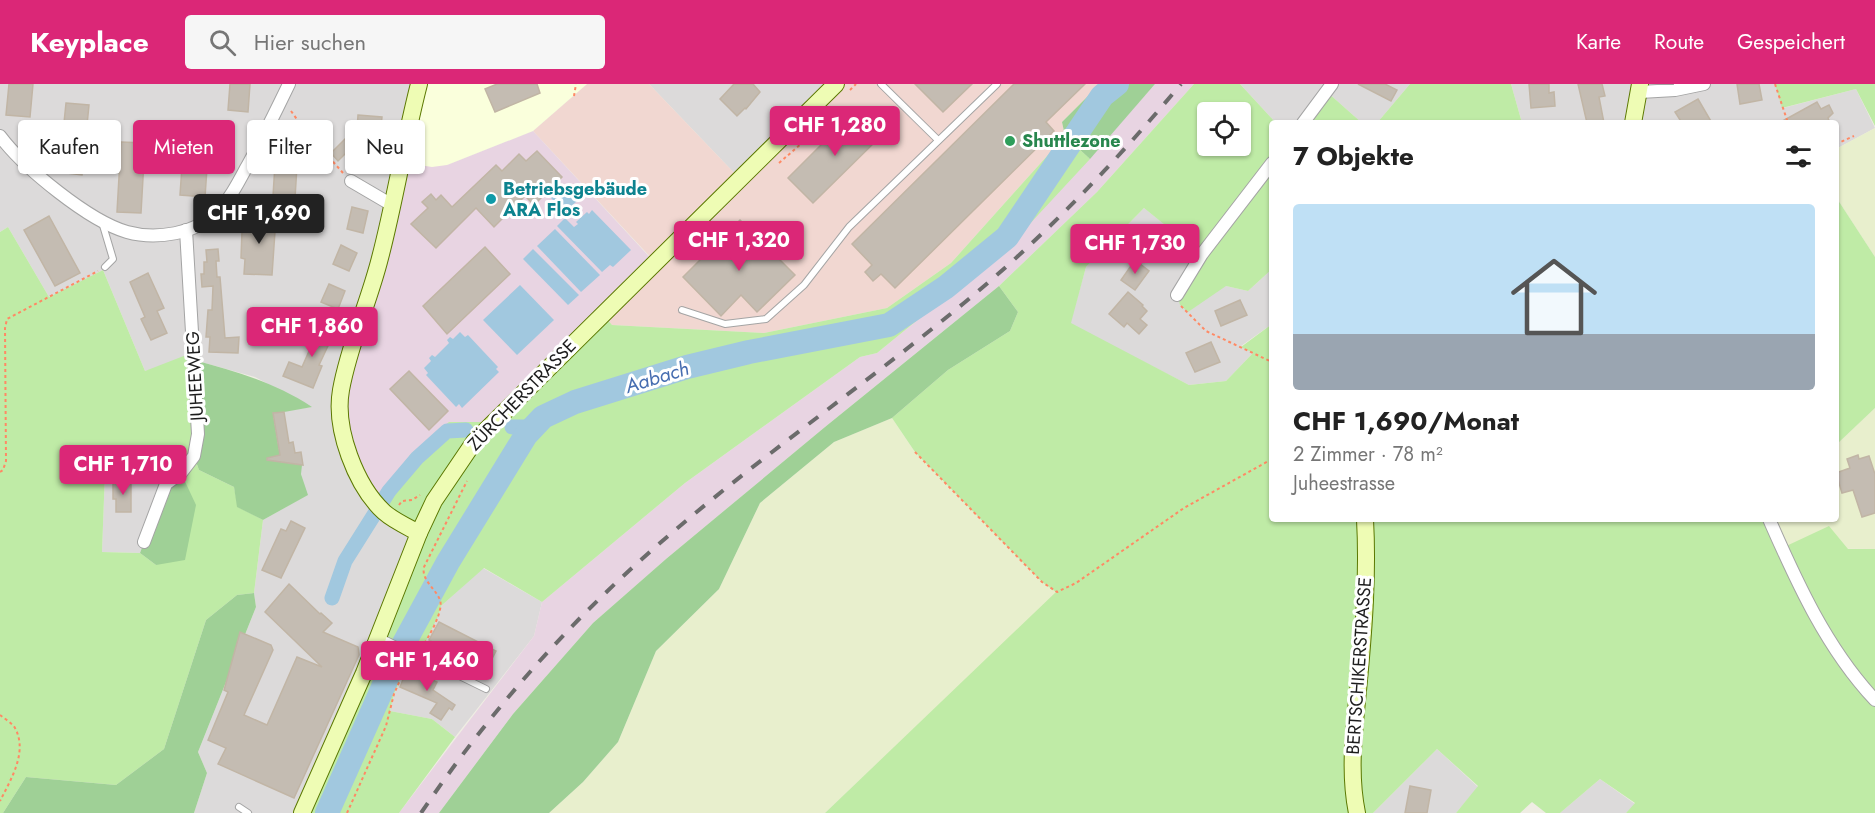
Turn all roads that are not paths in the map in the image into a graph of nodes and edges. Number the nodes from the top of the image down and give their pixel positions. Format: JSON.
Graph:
{"nodes":[{"id":1,"x":289,"y":84,"type":"edge"},
{"id":2,"x":419,"y":84,"type":"edge"},
{"id":3,"x":881,"y":84,"type":"edge"},
{"id":4,"x":997,"y":84,"type":"edge"},
{"id":5,"x":1332,"y":84,"type":"edge"},
{"id":6,"x":1704,"y":84,"type":"edge"},
{"id":7,"x":1640,"y":88,"type":"edge"},
{"id":8,"x":840,"y":90,"type":"edge"},
{"id":9,"x":1305,"y":120,"type":"edge"},
{"id":10,"x":1634,"y":120,"type":"edge"},
{"id":11,"x":0,"y":136,"type":"edge"},
{"id":12,"x":938,"y":140,"type":"junction"},
{"id":13,"x":1269,"y":167,"type":"edge"},
{"id":14,"x":351,"y":180,"type":"road end"},
{"id":15,"x":392,"y":205,"type":"junction"},
{"id":16,"x":101,"y":220,"type":"junction"},
{"id":17,"x":186,"y":230,"type":"junction"},
{"id":18,"x":105,"y":267,"type":"road end"},
{"id":19,"x":1177,"y":295,"type":"road end"},
{"id":20,"x":682,"y":310,"type":"dead end"},
{"id":21,"x":1365,"y":522,"type":"edge"},
{"id":22,"x":1770,"y":522,"type":"edge"},
{"id":23,"x":419,"y":533,"type":"junction"},
{"id":24,"x":144,"y":542,"type":"dead end"},
{"id":25,"x":386,"y":640,"type":"junction"},
{"id":26,"x":486,"y":689,"type":"dead end"},
{"id":27,"x":1875,"y":700,"type":"edge"},
{"id":28,"x":239,"y":807,"type":"dead end"},
{"id":29,"x":248,"y":813,"type":"edge"},
{"id":30,"x":302,"y":813,"type":"edge"},
{"id":31,"x":1358,"y":813,"type":"edge"}],
"edges":[{"from":1,"to":17,"type":"street"},
{"from":2,"to":15,"type":"main road"},
{"from":3,"to":12,"type":"lane"},
{"from":4,"to":12,"type":"lane"},
{"from":5,"to":9,"type":"street"},
{"from":6,"to":7,"type":"street"},
{"from":7,"to":10,"type":"main road"},
{"from":8,"to":23,"type":"main road","name":"ZÜRCHERSTRASSE"},
{"from":11,"to":16,"type":"street"},
{"from":12,"to":20,"type":"lane"},
{"from":13,"to":19,"type":"street"},
{"from":14,"to":15,"type":"street"},
{"from":15,"to":23,"type":"main road"},
{"from":16,"to":17,"type":"street"},
{"from":16,"to":18,"type":"lane"},
{"from":17,"to":24,"type":"street","name":"JUHEEWEG"},
{"from":21,"to":31,"type":"main road","name":"BERTSCHIKERSTRASSE"},
{"from":22,"to":27,"type":"street"},
{"from":23,"to":25,"type":"main road","name":"ZÜRCHERSTRASSE"},
{"from":25,"to":26,"type":"lane"},
{"from":25,"to":30,"type":"main road","name":"ZÜRCHERSTRASSE"},
{"from":28,"to":29,"type":"lane"}]}
